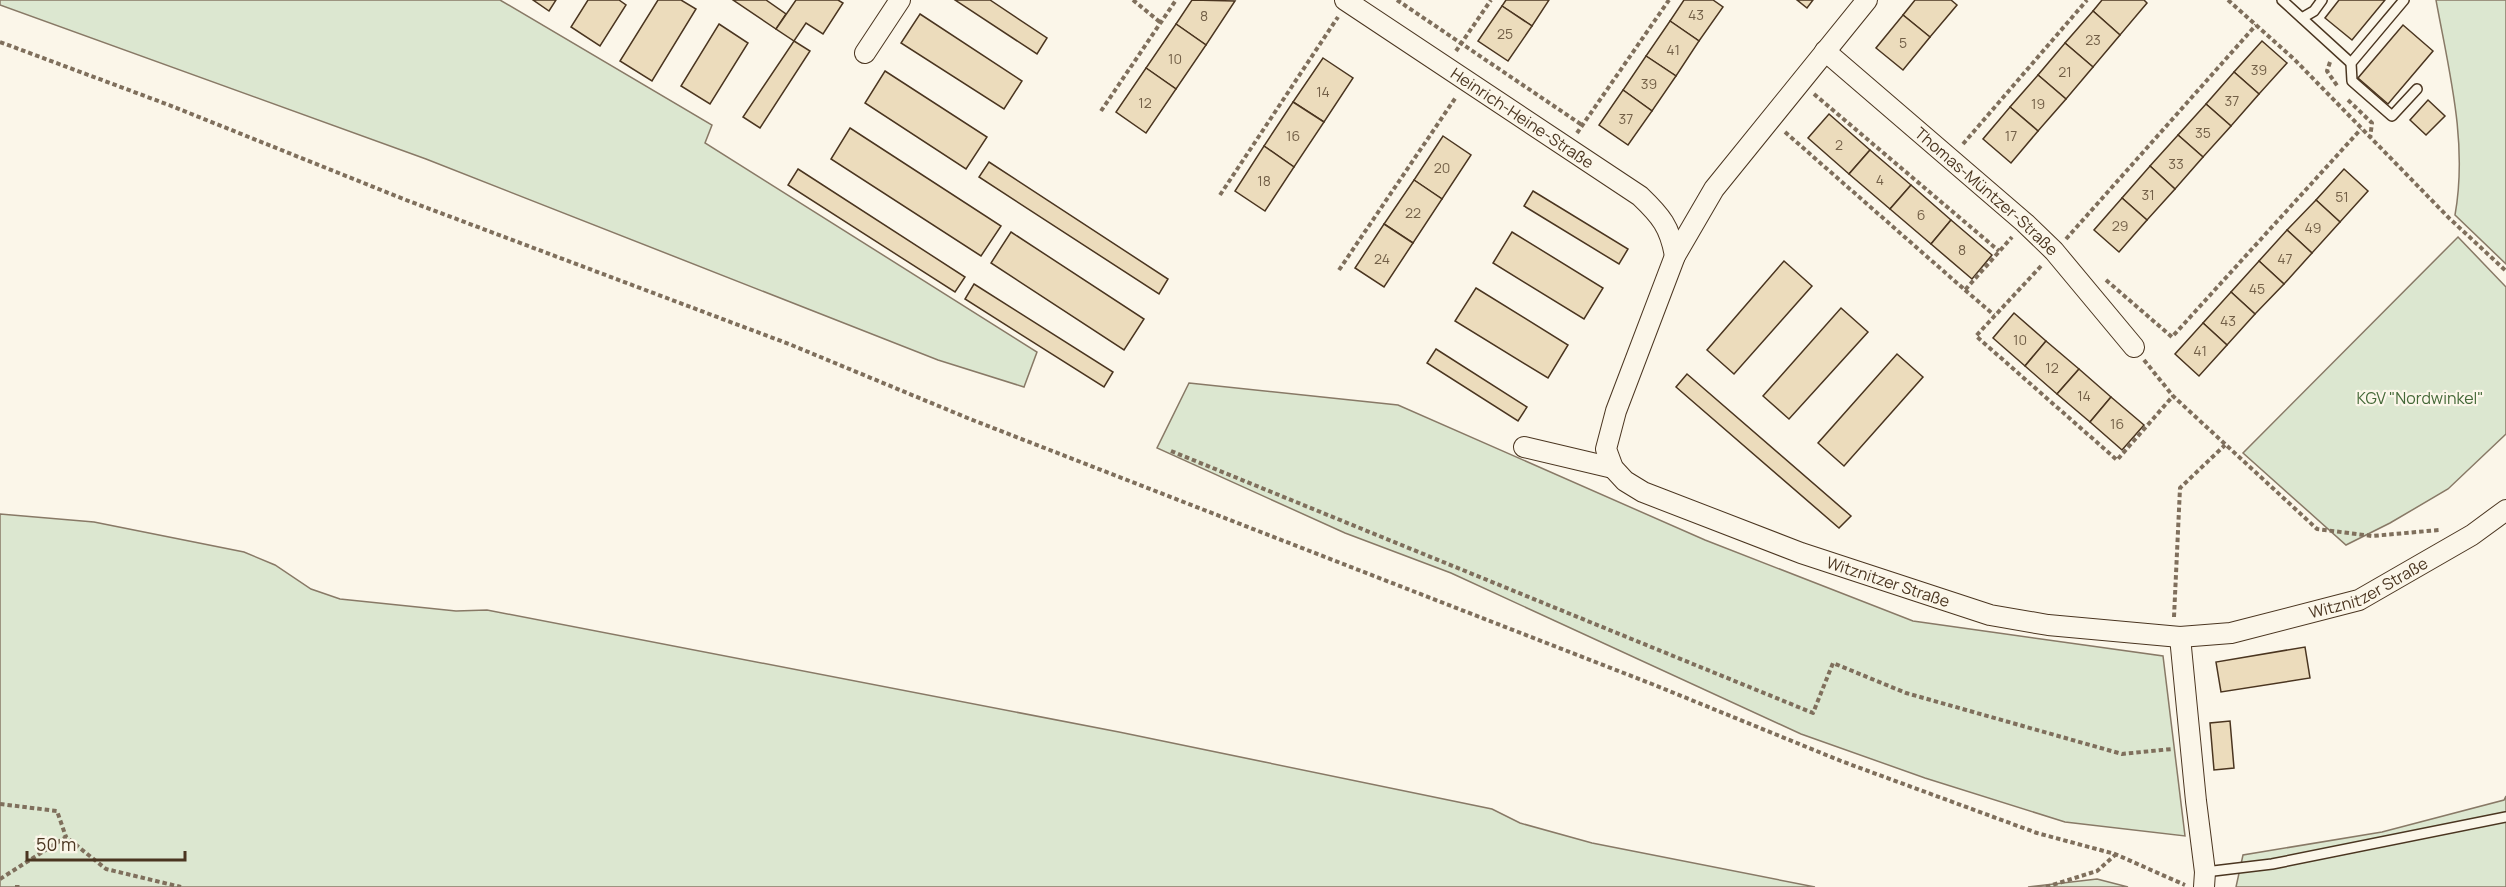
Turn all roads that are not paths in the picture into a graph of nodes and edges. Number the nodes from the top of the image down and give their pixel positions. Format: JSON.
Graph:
{"nodes":[{"id":1,"x":900,"y":0,"type":"edge"},
{"id":2,"x":1867,"y":0,"type":"edge"},
{"id":3,"x":2282,"y":0,"type":"edge"},
{"id":4,"x":2322,"y":0,"type":"edge"},
{"id":5,"x":2404,"y":0,"type":"edge"},
{"id":6,"x":1347,"y":1,"type":"edge"},
{"id":7,"x":2302,"y":18,"type":"junction"},
{"id":8,"x":1826,"y":51,"type":"junction"},
{"id":9,"x":865,"y":53,"type":"dead end"},
{"id":10,"x":2351,"y":63,"type":"junction"},
{"id":11,"x":2417,"y":89,"type":"dead end"},
{"id":12,"x":1675,"y":256,"type":"junction"},
{"id":13,"x":2134,"y":347,"type":"road end"},
{"id":14,"x":1524,"y":447,"type":"dead end"},
{"id":15,"x":1613,"y":468,"type":"junction"},
{"id":16,"x":2506,"y":510,"type":"edge"},
{"id":17,"x":2177,"y":637,"type":"junction"},
{"id":18,"x":2506,"y":817,"type":"edge"},
{"id":19,"x":2205,"y":879,"type":"edge"}],
"edges":[{"from":1,"to":9,"type":"street"},
{"from":2,"to":8,"type":"street"},
{"from":3,"to":7,"type":"lane"},
{"from":4,"to":7,"type":"lane"},
{"from":5,"to":10,"type":"lane"},
{"from":6,"to":12,"type":"street","name":"Heinrich-Heine-Straße"},
{"from":7,"to":10,"type":"lane"},
{"from":8,"to":12,"type":"street"},
{"from":8,"to":13,"type":"street","name":"Thomas-Müntzer-Straße"},
{"from":10,"to":11,"type":"lane"},
{"from":12,"to":15,"type":"street"},
{"from":14,"to":15,"type":"street","name":"Witznitzer Straße"},
{"from":15,"to":17,"type":"street","name":"Witznitzer Straße"},
{"from":16,"to":17,"type":"street","name":"Witznitzer Straße"},
{"from":17,"to":19,"type":"street"},
{"from":18,"to":19,"type":"lane"}]}
